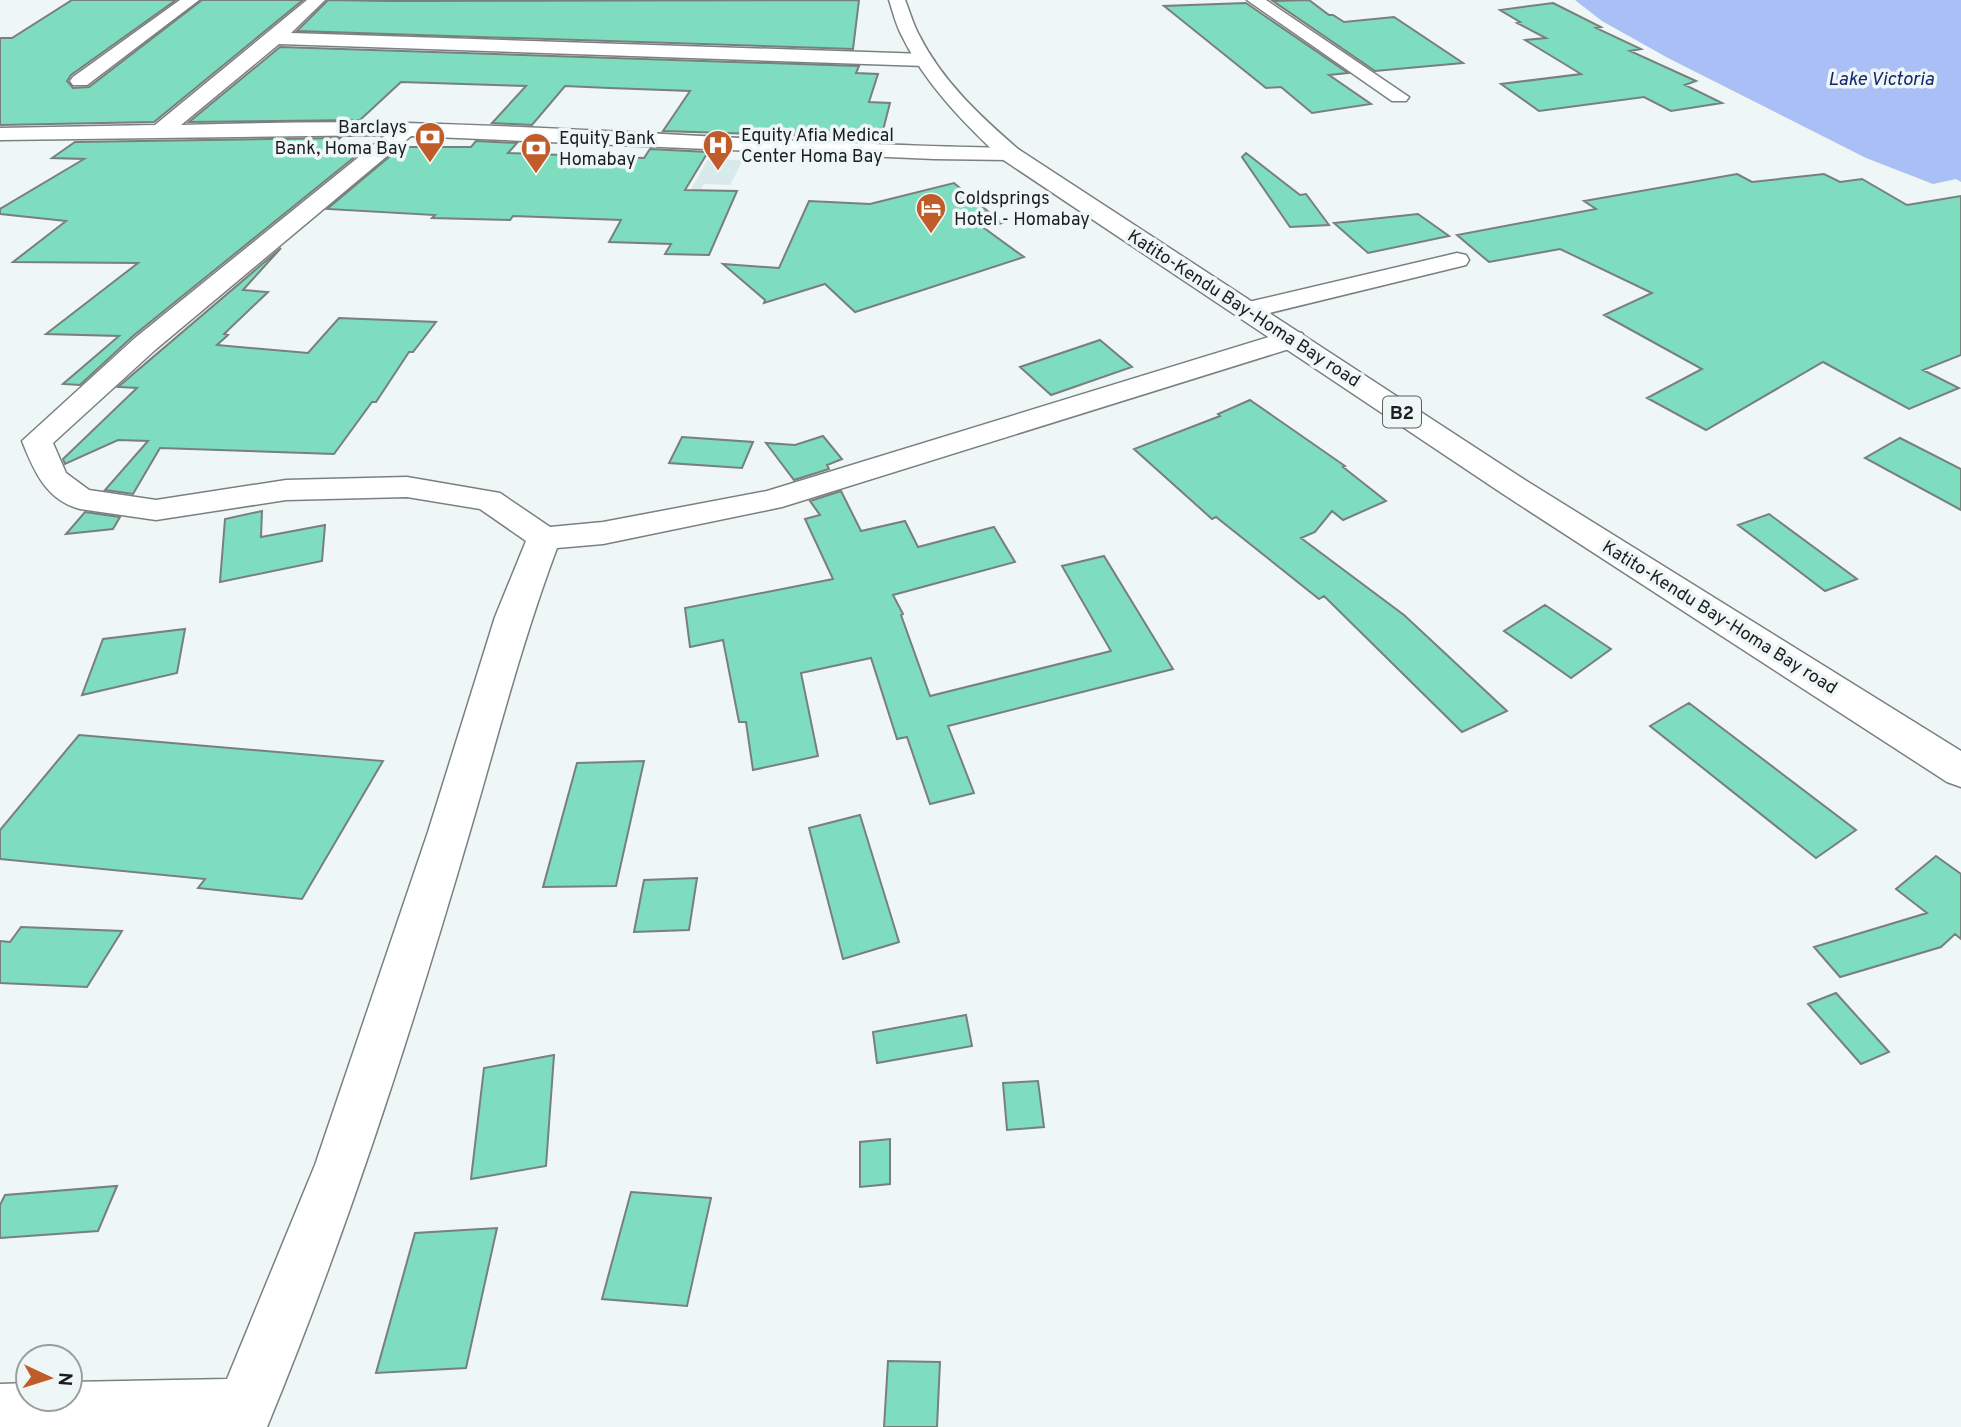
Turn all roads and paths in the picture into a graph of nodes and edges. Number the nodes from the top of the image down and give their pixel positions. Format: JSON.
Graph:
{"nodes":[{"id":1,"x":191,"y":0,"type":"edge"},
{"id":2,"x":317,"y":0,"type":"edge"},
{"id":3,"x":897,"y":0,"type":"edge"},
{"id":4,"x":1255,"y":0,"type":"edge"},
{"id":5,"x":275,"y":38,"type":"junction"},
{"id":6,"x":925,"y":60,"type":"junction"},
{"id":7,"x":80,"y":81,"type":"dead end"},
{"id":8,"x":1399,"y":97,"type":"dead end"},
{"id":9,"x":406,"y":129,"type":"junction"},
{"id":10,"x":161,"y":131,"type":"junction"},
{"id":11,"x":0,"y":134,"type":"edge"},
{"id":12,"x":1010,"y":154,"type":"junction"},
{"id":13,"x":1457,"y":260,"type":"dead end"},
{"id":14,"x":1249,"y":310,"type":"junction"},
{"id":15,"x":1292,"y":339,"type":"junction"},
{"id":16,"x":544,"y":538,"type":"junction"},
{"id":17,"x":1961,"y":771,"type":"edge"},
{"id":18,"x":0,"y":1414,"type":"edge"},
{"id":19,"x":240,"y":1418,"type":"edge"}],
"edges":[{"from":1,"to":7,"type":"main road"},
{"from":2,"to":5,"type":"main road"},
{"from":3,"to":6,"type":"main road","name":"Katito-Kendu Bay-Homa Bay road","number":"B2"},
{"from":4,"to":8,"type":"main road"},
{"from":5,"to":6,"type":"main road"},
{"from":5,"to":10,"type":"main road"},
{"from":6,"to":12,"type":"main road","name":"Katito-Kendu Bay-Homa Bay road","number":"B2"},
{"from":9,"to":10,"type":"main road"},
{"from":9,"to":12,"type":"main road"},
{"from":9,"to":16,"type":"main road"},
{"from":10,"to":11,"type":"main road"},
{"from":12,"to":14,"type":"main road","name":"Katito-Kendu Bay-Homa Bay road","number":"B2"},
{"from":13,"to":14,"type":"main road"},
{"from":14,"to":15,"type":"main road","name":"Katito-Kendu Bay-Homa Bay road","number":"B2"},
{"from":15,"to":16,"type":"main road"},
{"from":15,"to":17,"type":"main road","name":"Katito-Kendu Bay-Homa Bay road","number":"B2"},
{"from":16,"to":19,"type":"main road"},
{"from":18,"to":19,"type":"main road"}]}
